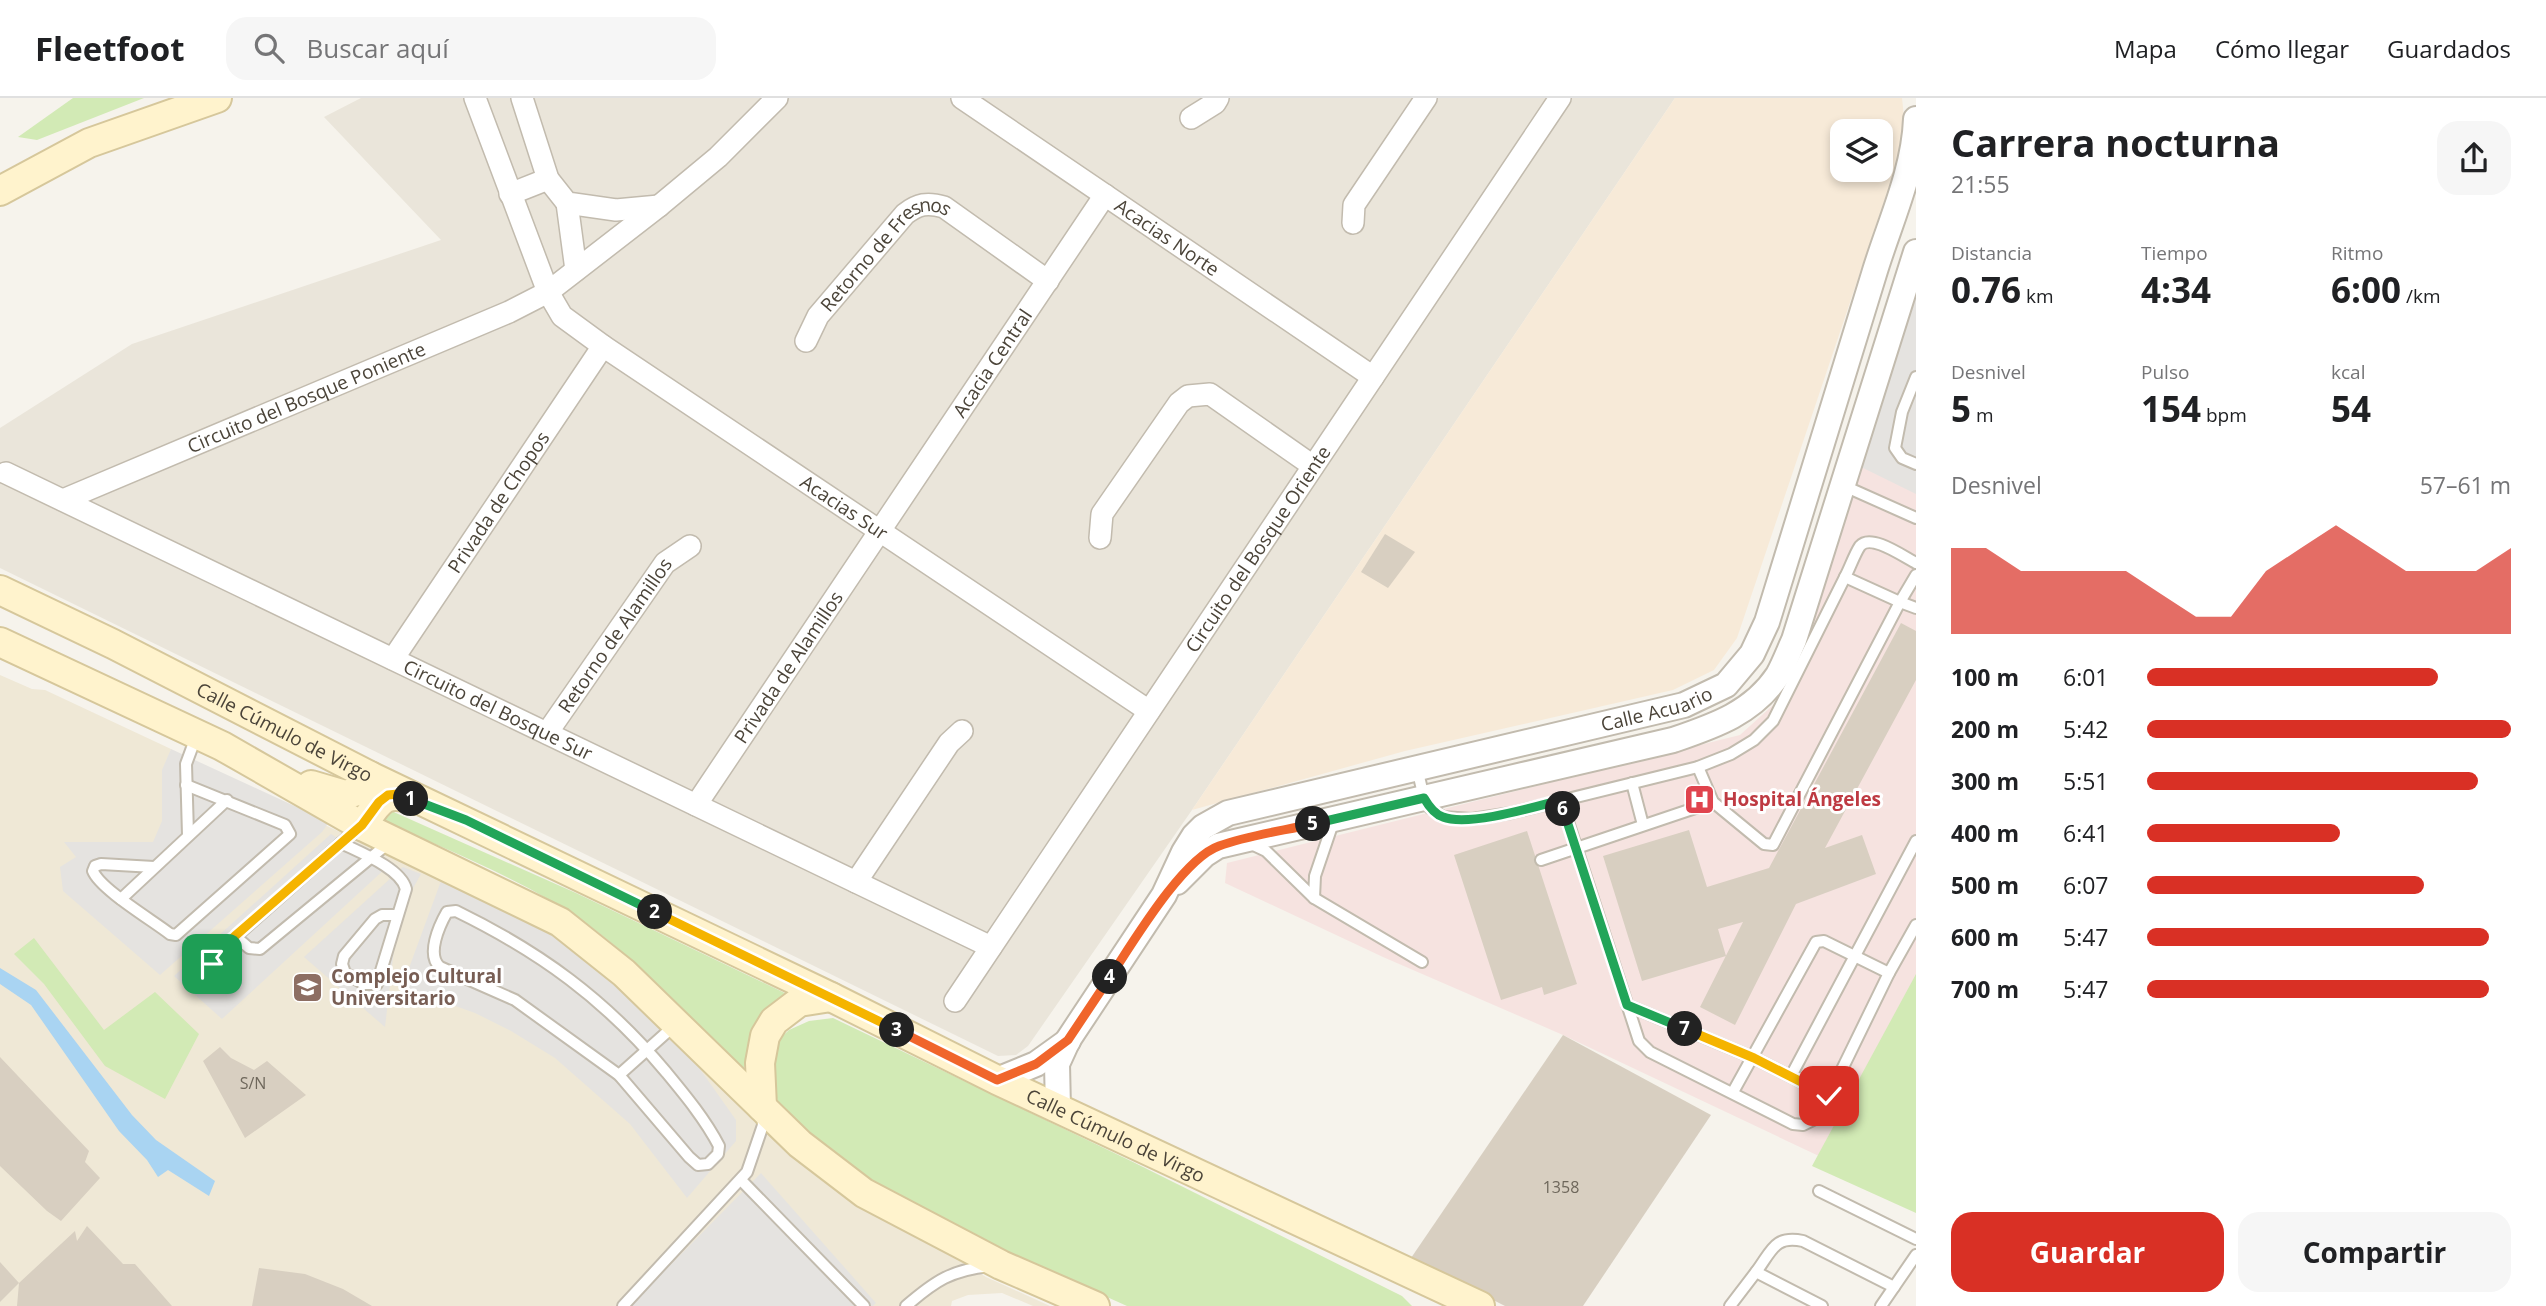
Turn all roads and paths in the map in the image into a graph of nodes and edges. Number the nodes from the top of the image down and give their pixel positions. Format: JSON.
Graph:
{"nodes":[{"id":1,"x":217,"y":98,"type":"edge"},
{"id":2,"x":475,"y":98,"type":"edge"},
{"id":3,"x":522,"y":98,"type":"edge"},
{"id":4,"x":777,"y":98,"type":"edge"},
{"id":5,"x":962,"y":98,"type":"edge"},
{"id":6,"x":1218,"y":98,"type":"edge"},
{"id":7,"x":1426,"y":98,"type":"edge"},
{"id":8,"x":1559,"y":98,"type":"edge"},
{"id":9,"x":1913,"y":98,"type":"edge"},
{"id":10,"x":1191,"y":118,"type":"dead end"},
{"id":11,"x":1916,"y":118,"type":"edge"},
{"id":12,"x":548,"y":179,"type":"junction"},
{"id":13,"x":0,"y":191,"type":"edge"},
{"id":14,"x":510,"y":194,"type":"junction"},
{"id":15,"x":1105,"y":195,"type":"junction"},
{"id":16,"x":567,"y":203,"type":"junction"},
{"id":17,"x":659,"y":206,"type":"junction"},
{"id":18,"x":1353,"y":223,"type":"dead end"},
{"id":19,"x":1916,"y":252,"type":"edge"},
{"id":20,"x":576,"y":270,"type":"junction"},
{"id":21,"x":1048,"y":281,"type":"junction"},
{"id":22,"x":548,"y":292,"type":"junction"},
{"id":23,"x":806,"y":341,"type":"dead end"},
{"id":24,"x":603,"y":346,"type":"junction"},
{"id":25,"x":1852,"y":346,"type":"junction"},
{"id":26,"x":1884,"y":353,"type":"junction"},
{"id":27,"x":1373,"y":377,"type":"junction"},
{"id":28,"x":1916,"y":377,"type":"edge"},
{"id":29,"x":1916,"y":464,"type":"edge"},
{"id":30,"x":1313,"y":466,"type":"junction"},
{"id":31,"x":6,"y":473,"type":"dead end"},
{"id":32,"x":1842,"y":485,"type":"junction"},
{"id":33,"x":63,"y":500,"type":"junction"},
{"id":34,"x":1916,"y":518,"type":"edge"},
{"id":35,"x":880,"y":530,"type":"junction"},
{"id":36,"x":1100,"y":538,"type":"dead end"},
{"id":37,"x":690,"y":546,"type":"dead end"},
{"id":38,"x":1916,"y":563,"type":"edge"},
{"id":39,"x":1916,"y":575,"type":"edge"},
{"id":40,"x":1845,"y":577,"type":"junction"},
{"id":41,"x":0,"y":579,"type":"edge"},
{"id":42,"x":0,"y":590,"type":"edge"},
{"id":43,"x":1900,"y":602,"type":"junction"},
{"id":44,"x":1916,"y":608,"type":"edge"},
{"id":45,"x":62,"y":620,"type":"junction"},
{"id":46,"x":0,"y":642,"type":"edge"},
{"id":47,"x":393,"y":659,"type":"junction"},
{"id":48,"x":1149,"y":711,"type":"junction"},
{"id":49,"x":962,"y":731,"type":"dead end"},
{"id":50,"x":547,"y":733,"type":"junction"},
{"id":51,"x":197,"y":734,"type":"junction"},
{"id":52,"x":1698,"y":767,"type":"junction"},
{"id":53,"x":1417,"y":768,"type":"junction"},
{"id":54,"x":370,"y":776,"type":"junction"},
{"id":55,"x":278,"y":777,"type":"junction"},
{"id":56,"x":1632,"y":783,"type":"junction"},
{"id":57,"x":186,"y":785,"type":"junction"},
{"id":58,"x":1424,"y":798,"type":"junction"},
{"id":59,"x":227,"y":800,"type":"junction"},
{"id":60,"x":1561,"y":800,"type":"junction"},
{"id":61,"x":1713,"y":802,"type":"junction"},
{"id":62,"x":696,"y":805,"type":"junction"},
{"id":63,"x":1335,"y":819,"type":"junction"},
{"id":64,"x":466,"y":820,"type":"junction"},
{"id":65,"x":1643,"y":825,"type":"junction"},
{"id":66,"x":351,"y":834,"type":"junction"},
{"id":67,"x":188,"y":835,"type":"junction"},
{"id":68,"x":393,"y":840,"type":"junction"},
{"id":69,"x":1243,"y":840,"type":"junction"},
{"id":70,"x":1916,"y":841,"type":"edge"},
{"id":71,"x":1576,"y":847,"type":"junction"},
{"id":72,"x":371,"y":858,"type":"junction"},
{"id":73,"x":1541,"y":860,"type":"dead end"},
{"id":74,"x":154,"y":867,"type":"junction"},
{"id":75,"x":856,"y":882,"type":"junction"},
{"id":76,"x":1164,"y":895,"type":"junction"},
{"id":77,"x":1314,"y":898,"type":"junction"},
{"id":78,"x":121,"y":899,"type":"junction"},
{"id":79,"x":398,"y":915,"type":"junction"},
{"id":80,"x":1916,"y":925,"type":"edge"},
{"id":81,"x":235,"y":936,"type":"junction"},
{"id":82,"x":991,"y":947,"type":"junction"},
{"id":83,"x":1853,"y":956,"type":"junction"},
{"id":84,"x":1422,"y":962,"type":"dead end"},
{"id":85,"x":1889,"y":973,"type":"junction"},
{"id":86,"x":227,"y":982,"type":"dead end"},
{"id":87,"x":831,"y":997,"type":"junction"},
{"id":88,"x":955,"y":1001,"type":"dead end"},
{"id":89,"x":1627,"y":1005,"type":"junction"},
{"id":90,"x":677,"y":1023,"type":"junction"},
{"id":91,"x":1068,"y":1040,"type":"junction"},
{"id":92,"x":647,"y":1049,"type":"junction"},
{"id":93,"x":1754,"y":1058,"type":"junction"},
{"id":94,"x":619,"y":1075,"type":"junction"},
{"id":95,"x":1791,"y":1076,"type":"junction"},
{"id":96,"x":997,"y":1080,"type":"junction"},
{"id":97,"x":1733,"y":1092,"type":"junction"},
{"id":98,"x":1829,"y":1096,"type":"junction"},
{"id":99,"x":762,"y":1107,"type":"junction"},
{"id":100,"x":1058,"y":1109,"type":"junction"},
{"id":101,"x":741,"y":1180,"type":"junction"},
{"id":102,"x":1819,"y":1191,"type":"dead end"},
{"id":103,"x":1916,"y":1239,"type":"edge"},
{"id":104,"x":1916,"y":1255,"type":"edge"},
{"id":105,"x":1001,"y":1265,"type":"junction"},
{"id":106,"x":1756,"y":1272,"type":"junction"},
{"id":107,"x":1894,"y":1287,"type":"junction"},
{"id":108,"x":1431,"y":1293,"type":"edge"},
{"id":109,"x":623,"y":1306,"type":"edge"},
{"id":110,"x":864,"y":1306,"type":"edge"},
{"id":111,"x":906,"y":1306,"type":"edge"},
{"id":112,"x":1095,"y":1306,"type":"edge"},
{"id":113,"x":1480,"y":1306,"type":"edge"},
{"id":114,"x":1730,"y":1306,"type":"edge"},
{"id":115,"x":1822,"y":1306,"type":"edge"},
{"id":116,"x":1881,"y":1306,"type":"edge"}],
"edges":[{"from":1,"to":13,"type":"main road"},
{"from":2,"to":14,"type":"street","name":"Acacias Sur"},
{"from":3,"to":12,"type":"street"},
{"from":4,"to":17,"type":"street"},
{"from":5,"to":15,"type":"street","name":"Acacias Norte"},
{"from":6,"to":10,"type":"street"},
{"from":7,"to":18,"type":"street"},
{"from":8,"to":27,"type":"street","name":"Circuito del Bosque Oriente"},
{"from":9,"to":11,"type":"street","name":"Calle Acuario"},
{"from":11,"to":25,"type":"street","name":"Calle Acuario"},
{"from":12,"to":14,"type":"street"},
{"from":12,"to":16,"type":"street"},
{"from":14,"to":22,"type":"street","name":"Acacias Sur"},
{"from":15,"to":21,"type":"street","name":"Acacia Central"},
{"from":15,"to":27,"type":"street","name":"Acacias Norte"},
{"from":16,"to":17,"type":"street"},
{"from":16,"to":20,"type":"street"},
{"from":17,"to":20,"type":"street"},
{"from":19,"to":26,"type":"street","name":"Calle Acuario"},
{"from":20,"to":22,"type":"street"},
{"from":21,"to":23,"type":"street","name":"Retorno de Fresnos"},
{"from":21,"to":35,"type":"street","name":"Acacia Central"},
{"from":22,"to":24,"type":"street","name":"Acacias Sur"},
{"from":22,"to":33,"type":"street","name":"Circuito del Bosque Poniente"},
{"from":24,"to":35,"type":"street","name":"Acacias Sur"},
{"from":24,"to":47,"type":"street","name":"Privada de Chopos"},
{"from":25,"to":26,"type":"street"},
{"from":25,"to":53,"type":"street","name":"Calle Acuario"},
{"from":26,"to":32,"type":"street","name":"Calle Acuario"},
{"from":27,"to":30,"type":"street","name":"Circuito del Bosque Oriente"},
{"from":28,"to":29,"type":"lane"},
{"from":30,"to":36,"type":"street"},
{"from":30,"to":48,"type":"street","name":"Circuito del Bosque Oriente"},
{"from":31,"to":33,"type":"street","name":"Circuito del Bosque Sur"},
{"from":32,"to":34,"type":"lane"},
{"from":32,"to":58,"type":"street","name":"Calle Acuario"},
{"from":33,"to":47,"type":"street","name":"Circuito del Bosque Sur"},
{"from":35,"to":48,"type":"street","name":"Acacias Sur"},
{"from":35,"to":62,"type":"street","name":"Privada de Alamillos"},
{"from":37,"to":50,"type":"street","name":"Retorno de Alamillos"},
{"from":38,"to":40,"type":"lane"},
{"from":39,"to":43,"type":"lane"},
{"from":40,"to":43,"type":"lane"},
{"from":40,"to":52,"type":"lane"},
{"from":41,"to":45,"type":"main road"},
{"from":42,"to":45,"type":"main road","name":"Calle Cúmulo de Virgo"},
{"from":43,"to":44,"type":"lane"},
{"from":43,"to":61,"type":"lane"},
{"from":45,"to":54,"type":"main road","name":"Calle Cúmulo de Virgo"},
{"from":46,"to":51,"type":"main road"},
{"from":47,"to":50,"type":"street","name":"Circuito del Bosque Sur"},
{"from":48,"to":82,"type":"street","name":"Circuito del Bosque Oriente"},
{"from":49,"to":75,"type":"street"},
{"from":50,"to":62,"type":"street","name":"Circuito del Bosque Sur"},
{"from":51,"to":55,"type":"main road"},
{"from":51,"to":57,"type":"lane"},
{"from":52,"to":56,"type":"lane"},
{"from":52,"to":61,"type":"lane"},
{"from":53,"to":58,"type":"lane"},
{"from":53,"to":76,"type":"street","name":"Calle Acuario"},
{"from":54,"to":55,"type":"main road"},
{"from":54,"to":64,"type":"main road","name":"Calle Cúmulo de Virgo"},
{"from":55,"to":66,"type":"main road"},
{"from":56,"to":60,"type":"lane"},
{"from":56,"to":65,"type":"lane"},
{"from":57,"to":59,"type":"lane"},
{"from":57,"to":67,"type":"lane"},
{"from":58,"to":60,"type":"lane"},
{"from":58,"to":63,"type":"street","name":"Calle Acuario"},
{"from":59,"to":67,"type":"lane"},
{"from":59,"to":78,"type":"lane"},
{"from":60,"to":71,"type":"lane"},
{"from":61,"to":65,"type":"lane"},
{"from":62,"to":75,"type":"street","name":"Circuito del Bosque Sur"},
{"from":63,"to":69,"type":"street","name":"Calle Acuario"},
{"from":63,"to":77,"type":"lane"},
{"from":64,"to":66,"type":"main road"},
{"from":64,"to":87,"type":"main road","name":"Calle Cúmulo de Virgo"},
{"from":65,"to":71,"type":"lane"},
{"from":66,"to":68,"type":"main road"},
{"from":66,"to":72,"type":"lane"},
{"from":66,"to":81,"type":"lane"},
{"from":67,"to":74,"type":"lane"},
{"from":68,"to":72,"type":"lane"},
{"from":68,"to":90,"type":"main road"},
{"from":69,"to":76,"type":"street","name":"Calle Acuario"},
{"from":69,"to":77,"type":"lane"},
{"from":70,"to":83,"type":"lane"},
{"from":71,"to":73,"type":"lane"},
{"from":71,"to":89,"type":"lane"},
{"from":72,"to":79,"type":"lane"},
{"from":72,"to":81,"type":"lane"},
{"from":74,"to":78,"type":"lane"},
{"from":74,"to":78,"type":"lane"},
{"from":75,"to":82,"type":"street","name":"Circuito del Bosque Sur"},
{"from":76,"to":91,"type":"street","name":"Calle Acuario"},
{"from":77,"to":84,"type":"lane"},
{"from":79,"to":79,"type":"lane"},
{"from":80,"to":85,"type":"lane"},
{"from":81,"to":86,"type":"lane"},
{"from":82,"to":88,"type":"street","name":"Circuito del Bosque Oriente"},
{"from":83,"to":85,"type":"lane"},
{"from":83,"to":93,"type":"lane"},
{"from":83,"to":95,"type":"lane"},
{"from":85,"to":98,"type":"lane"},
{"from":87,"to":96,"type":"main road","name":"Calle Cúmulo de Virgo"},
{"from":87,"to":99,"type":"main road"},
{"from":89,"to":93,"type":"lane"},
{"from":89,"to":97,"type":"lane"},
{"from":90,"to":92,"type":"lane"},
{"from":90,"to":99,"type":"main road"},
{"from":91,"to":96,"type":"street","name":"Calle Acuario"},
{"from":91,"to":100,"type":"street","name":"Calle Acuario"},
{"from":92,"to":94,"type":"lane"},
{"from":92,"to":94,"type":"lane"},
{"from":92,"to":94,"type":"lane"},
{"from":93,"to":95,"type":"lane"},
{"from":93,"to":97,"type":"lane"},
{"from":95,"to":98,"type":"lane"},
{"from":96,"to":100,"type":"main road","name":"Calle Cúmulo de Virgo"},
{"from":97,"to":98,"type":"lane"},
{"from":99,"to":101,"type":"lane"},
{"from":99,"to":105,"type":"main road"},
{"from":100,"to":108,"type":"main road","name":"Calle Cúmulo de Virgo"},
{"from":101,"to":109,"type":"lane"},
{"from":101,"to":110,"type":"lane"},
{"from":102,"to":103,"type":"lane"},
{"from":104,"to":107,"type":"lane"},
{"from":105,"to":111,"type":"lane"},
{"from":105,"to":112,"type":"main road"},
{"from":106,"to":107,"type":"lane"},
{"from":106,"to":114,"type":"lane"},
{"from":106,"to":115,"type":"lane"},
{"from":107,"to":116,"type":"lane"},
{"from":108,"to":113,"type":"main road","name":"Calle Cúmulo de Virgo"}]}
